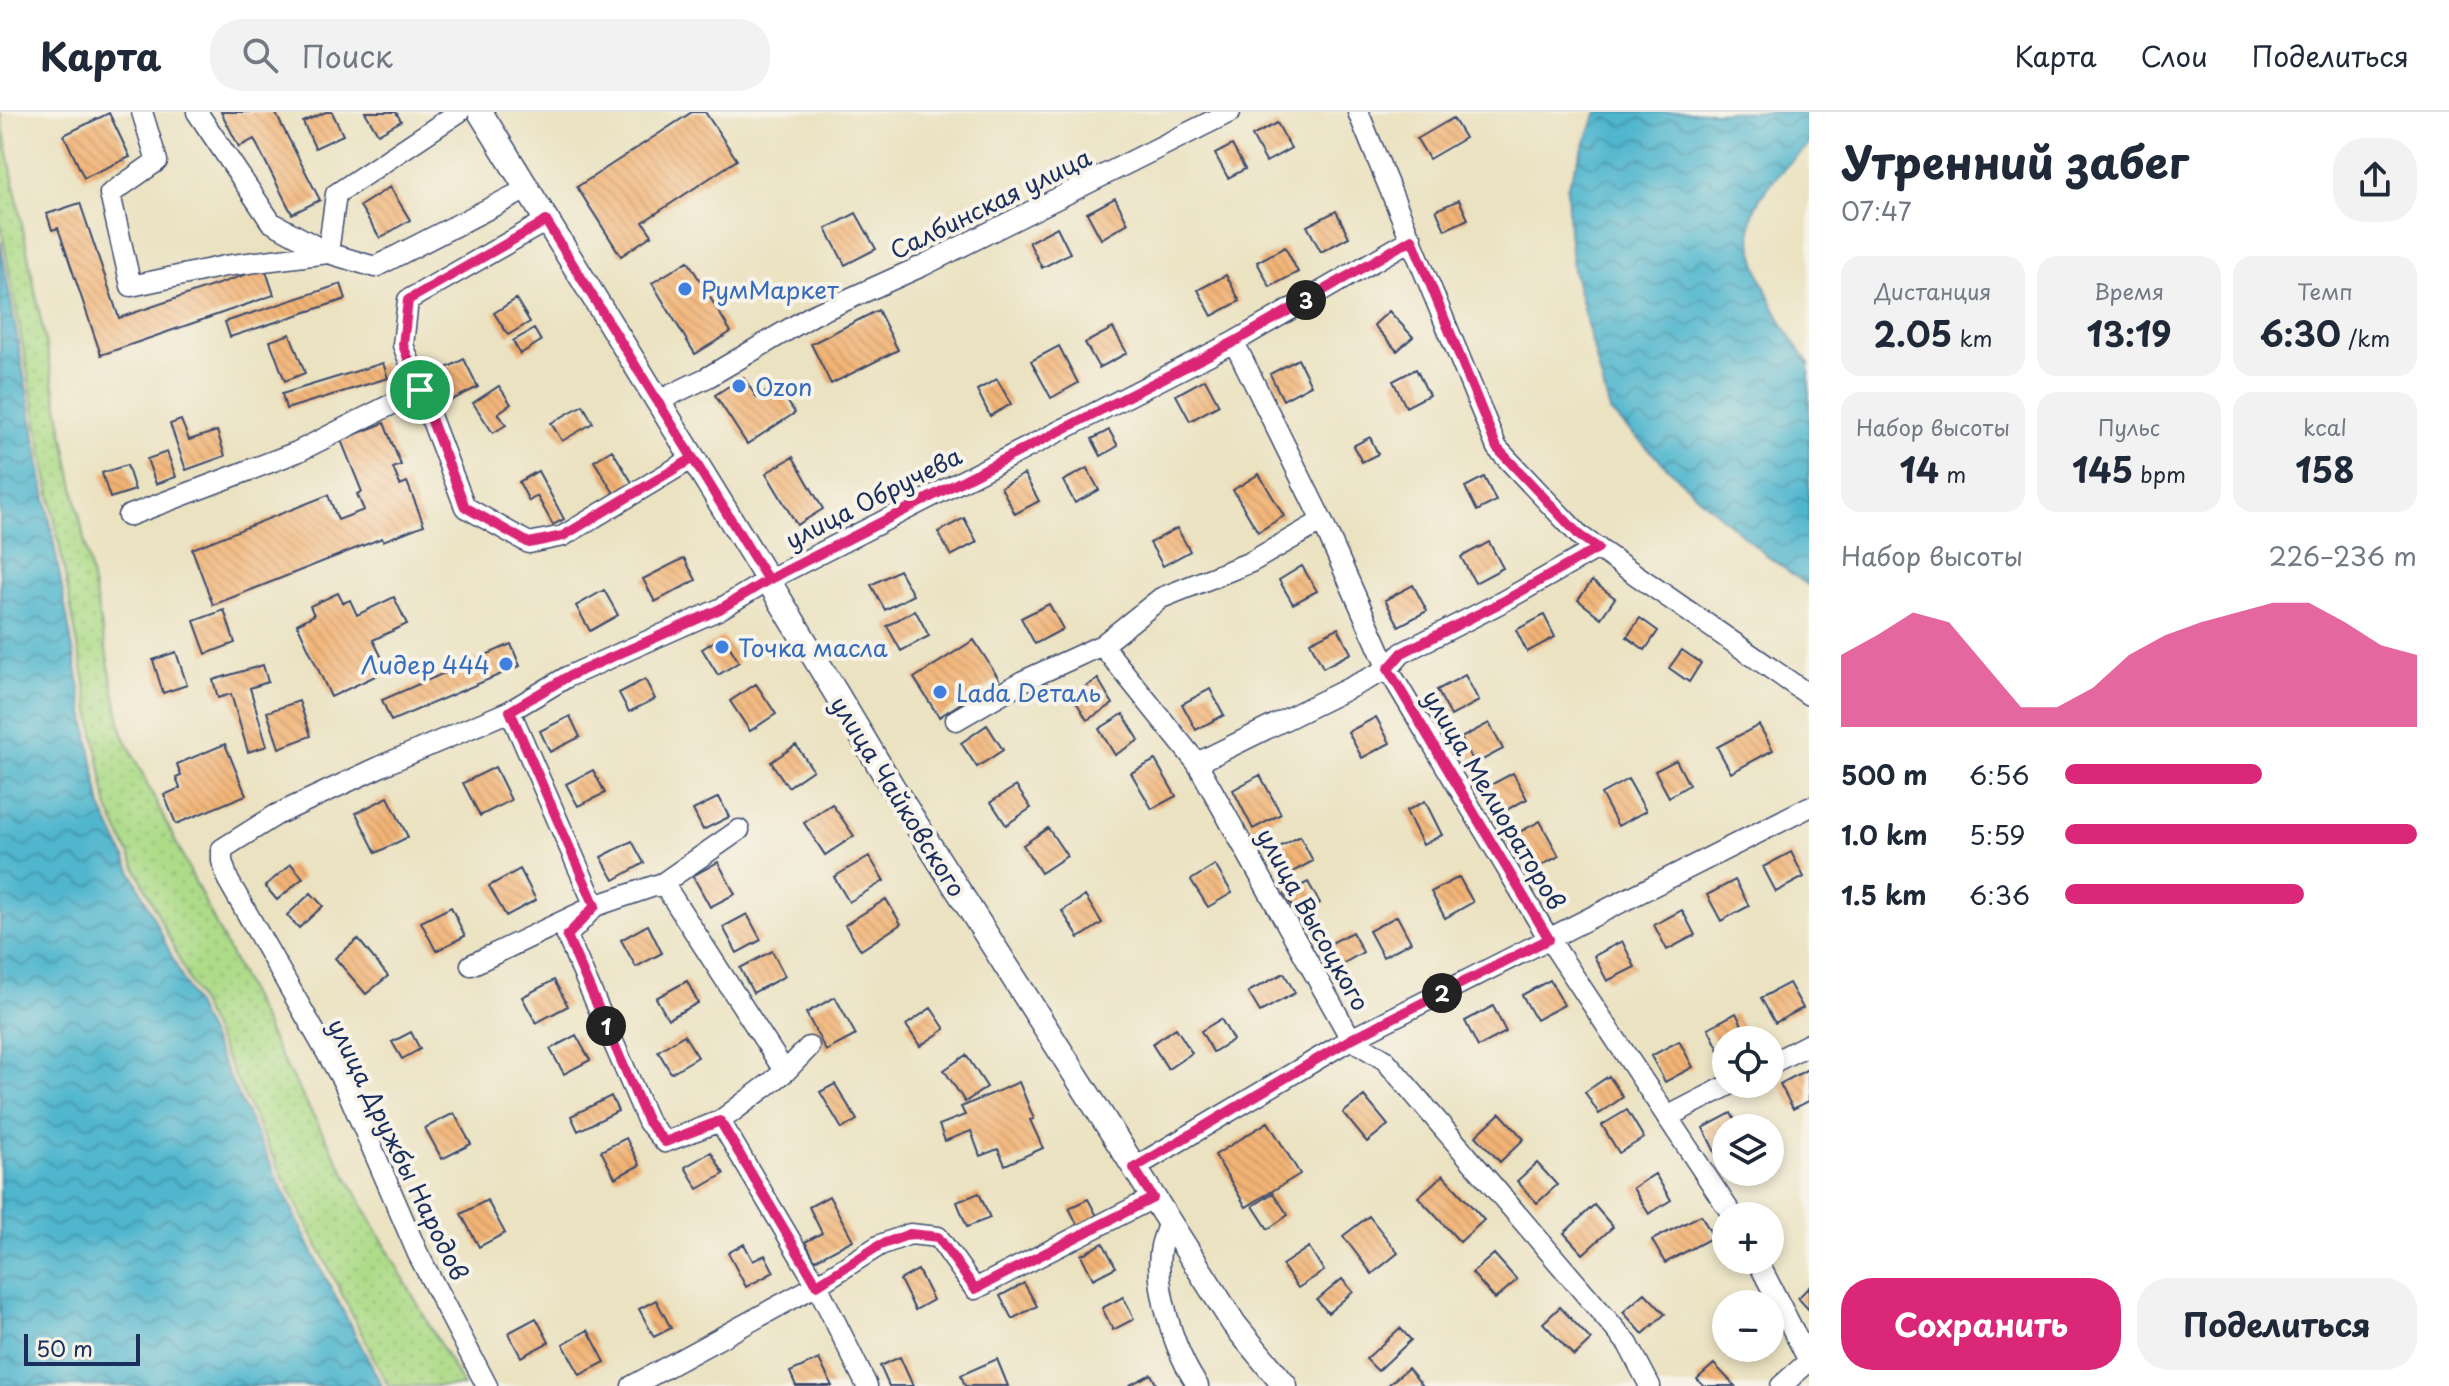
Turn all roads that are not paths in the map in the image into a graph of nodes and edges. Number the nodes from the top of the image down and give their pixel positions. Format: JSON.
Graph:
{"nodes":[{"id":1,"x":142,"y":112,"type":"edge"},
{"id":2,"x":197,"y":112,"type":"edge"},
{"id":3,"x":459,"y":112,"type":"edge"},
{"id":4,"x":480,"y":112,"type":"edge"},
{"id":5,"x":1230,"y":112,"type":"edge"},
{"id":6,"x":1358,"y":112,"type":"edge"},
{"id":7,"x":527,"y":189,"type":"junction"},
{"id":8,"x":546,"y":221,"type":"junction"},
{"id":9,"x":1412,"y":239,"type":"junction"},
{"id":10,"x":328,"y":253,"type":"junction"},
{"id":11,"x":1234,"y":342,"type":"junction"},
{"id":12,"x":420,"y":390,"type":"junction"},
{"id":13,"x":658,"y":401,"type":"junction"},
{"id":14,"x":693,"y":458,"type":"junction"},
{"id":15,"x":128,"y":516,"type":"dead end"},
{"id":16,"x":1322,"y":521,"type":"junction"},
{"id":17,"x":1598,"y":548,"type":"junction"},
{"id":18,"x":768,"y":580,"type":"junction"},
{"id":19,"x":1102,"y":645,"type":"junction"},
{"id":20,"x":1388,"y":669,"type":"junction"},
{"id":21,"x":1809,"y":695,"type":"edge"},
{"id":22,"x":510,"y":711,"type":"junction"},
{"id":23,"x":956,"y":720,"type":"dead end"},
{"id":24,"x":1197,"y":763,"type":"junction"},
{"id":25,"x":1809,"y":807,"type":"edge"},
{"id":26,"x":739,"y":830,"type":"dead end"},
{"id":27,"x":222,"y":849,"type":"joint"},
{"id":28,"x":663,"y":883,"type":"junction"},
{"id":29,"x":595,"y":906,"type":"junction"},
{"id":30,"x":1549,"y":939,"type":"junction"},
{"id":31,"x":471,"y":965,"type":"dead end"},
{"id":32,"x":1351,"y":1039,"type":"junction"},
{"id":33,"x":1809,"y":1044,"type":"edge"},
{"id":34,"x":809,"y":1047,"type":"dead end"},
{"id":35,"x":1784,"y":1057,"type":"edge"},
{"id":36,"x":785,"y":1072,"type":"junction"},
{"id":37,"x":1712,"y":1094,"type":"edge"},
{"id":38,"x":1667,"y":1117,"type":"junction"},
{"id":39,"x":720,"y":1121,"type":"junction"},
{"id":40,"x":1134,"y":1168,"type":"junction"},
{"id":41,"x":1153,"y":1198,"type":"junction"},
{"id":42,"x":1724,"y":1202,"type":"edge"},
{"id":43,"x":1169,"y":1222,"type":"junction"},
{"id":44,"x":1764,"y":1274,"type":"edge"},
{"id":45,"x":817,"y":1285,"type":"junction"},
{"id":46,"x":1809,"y":1361,"type":"edge"},
{"id":47,"x":1278,"y":1384,"type":"edge"},
{"id":48,"x":487,"y":1386,"type":"edge"},
{"id":49,"x":632,"y":1386,"type":"edge"},
{"id":50,"x":867,"y":1386,"type":"edge"},
{"id":51,"x":1198,"y":1386,"type":"edge"},
{"id":52,"x":1650,"y":1386,"type":"edge"},
{"id":53,"x":1781,"y":1386,"type":"edge"}],
"edges":[{"from":1,"to":10,"type":"street"},
{"from":2,"to":10,"type":"street"},
{"from":3,"to":10,"type":"street"},
{"from":4,"to":7,"type":"main road","name":"улица Чайковского"},
{"from":5,"to":13,"type":"street","name":"Салбинская улица"},
{"from":6,"to":9,"type":"street"},
{"from":7,"to":8,"type":"main road","name":"улица Чайковского"},
{"from":7,"to":10,"type":"street"},
{"from":8,"to":12,"type":"street"},
{"from":8,"to":13,"type":"main road","name":"улица Чайковского"},
{"from":9,"to":11,"type":"street","name":"улица Обручева"},
{"from":9,"to":17,"type":"street"},
{"from":11,"to":16,"type":"street","name":"улица Мелиораторов"},
{"from":11,"to":18,"type":"street","name":"улица Обручева"},
{"from":12,"to":14,"type":"street"},
{"from":12,"to":15,"type":"street"},
{"from":13,"to":14,"type":"main road","name":"улица Чайковского"},
{"from":14,"to":18,"type":"main road","name":"улица Чайковского"},
{"from":16,"to":19,"type":"street"},
{"from":16,"to":20,"type":"street","name":"улица Мелиораторов"},
{"from":17,"to":20,"type":"street"},
{"from":17,"to":21,"type":"street"},
{"from":18,"to":22,"type":"street","name":"улица Обручева"},
{"from":18,"to":40,"type":"main road","name":"улица Чайковского"},
{"from":19,"to":23,"type":"street"},
{"from":19,"to":24,"type":"street","name":"улица Высоцкого"},
{"from":20,"to":24,"type":"street"},
{"from":20,"to":30,"type":"street","name":"улица Мелиораторов"},
{"from":22,"to":27,"type":"street","name":"улица Обручева"},
{"from":22,"to":29,"type":"street"},
{"from":24,"to":32,"type":"street","name":"улица Высоцкого"},
{"from":25,"to":30,"type":"street"},
{"from":26,"to":28,"type":"street"},
{"from":27,"to":48,"type":"street","name":"улица Дружбы Народов"},
{"from":28,"to":29,"type":"street"},
{"from":28,"to":36,"type":"street"},
{"from":29,"to":31,"type":"street"},
{"from":29,"to":39,"type":"street"},
{"from":30,"to":32,"type":"street"},
{"from":30,"to":38,"type":"street","name":"улица Мелиораторов"},
{"from":32,"to":40,"type":"street"},
{"from":32,"to":52,"type":"street","name":"улица Высоцкого"},
{"from":33,"to":35,"type":"street"},
{"from":34,"to":36,"type":"street"},
{"from":36,"to":39,"type":"street"},
{"from":37,"to":38,"type":"street"},
{"from":38,"to":42,"type":"street","name":"улица Мелиораторов"},
{"from":39,"to":45,"type":"street"},
{"from":40,"to":41,"type":"main road","name":"улица Чайковского"},
{"from":41,"to":43,"type":"main road","name":"улица Чайковского"},
{"from":41,"to":45,"type":"street"},
{"from":43,"to":47,"type":"main road","name":"улица Чайковского"},
{"from":43,"to":51,"type":"street"},
{"from":44,"to":46,"type":"street"},
{"from":45,"to":49,"type":"street"},
{"from":45,"to":50,"type":"street"},
{"from":46,"to":53,"type":"street"}]}
